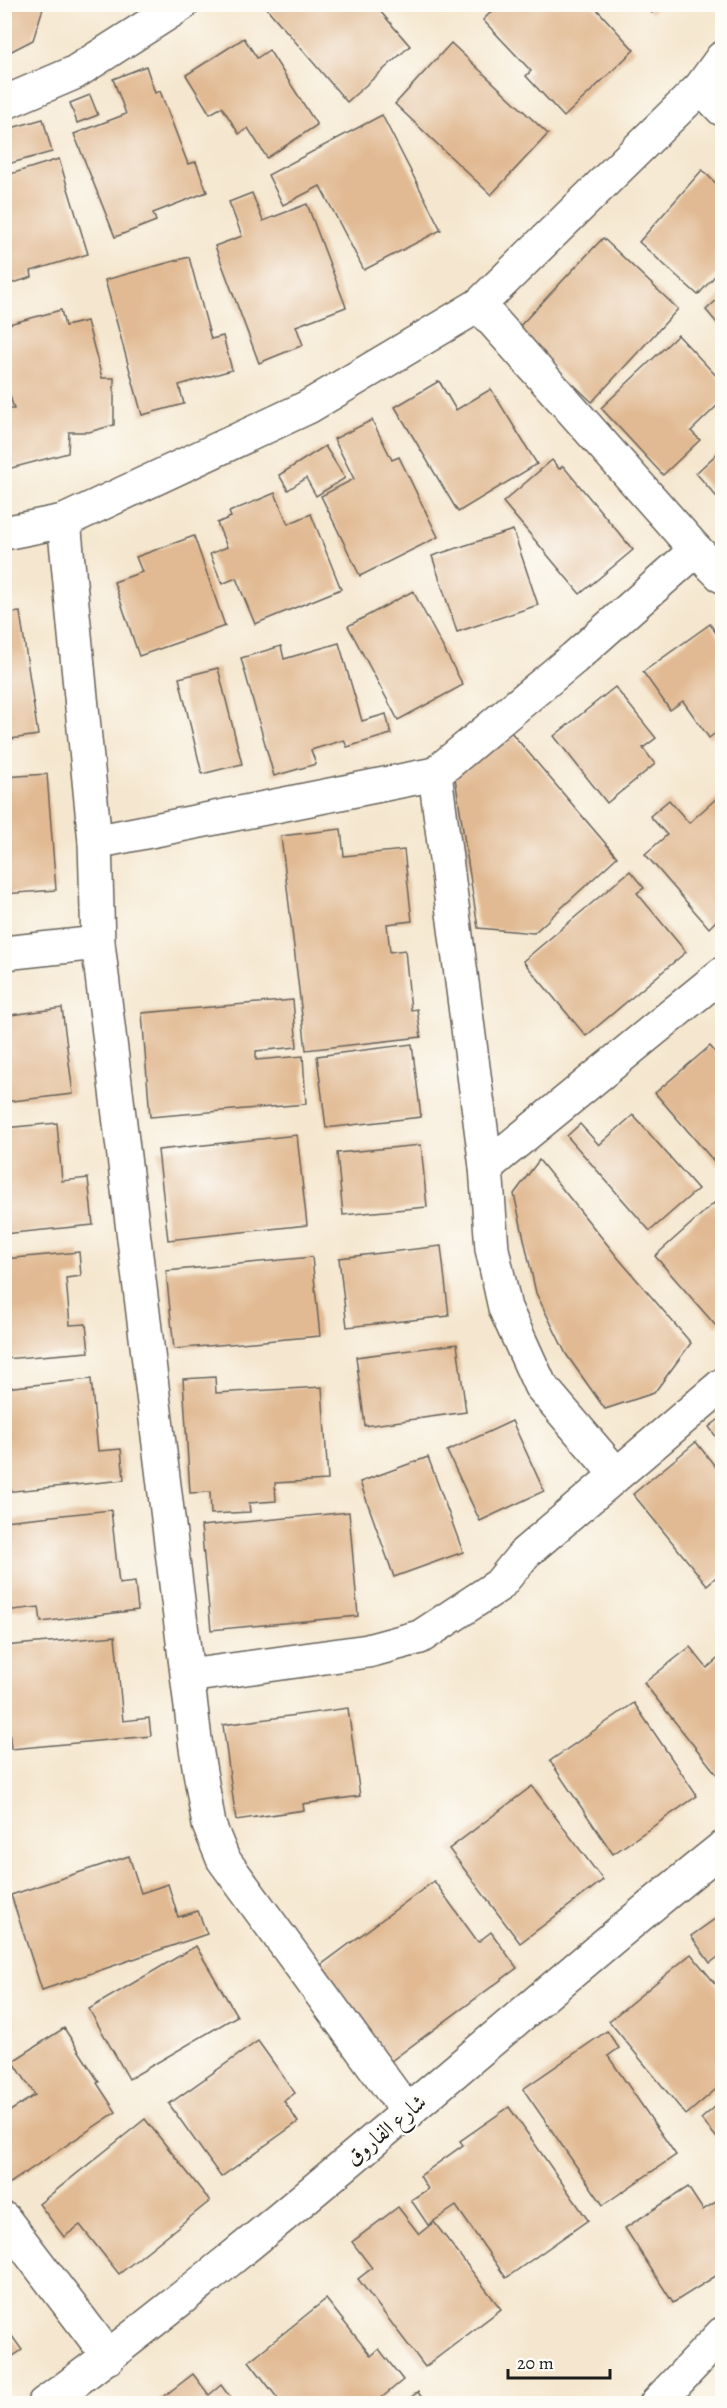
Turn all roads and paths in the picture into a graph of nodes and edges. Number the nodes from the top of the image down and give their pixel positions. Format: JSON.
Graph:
{"nodes":[{"id":1,"x":163,"y":10,"type":"edge"},
{"id":2,"x":723,"y":58,"type":"edge"},
{"id":3,"x":712,"y":98,"type":"edge"},
{"id":4,"x":4,"y":103,"type":"edge"},
{"id":5,"x":479,"y":305,"type":"junction"},
{"id":6,"x":64,"y":521,"type":"junction"},
{"id":7,"x":4,"y":533,"type":"edge"},
{"id":8,"x":696,"y":550,"type":"junction"},
{"id":9,"x":723,"y":576,"type":"edge"},
{"id":10,"x":435,"y":774,"type":"junction"},
{"id":11,"x":95,"y":842,"type":"junction"},
{"id":12,"x":98,"y":943,"type":"junction"},
{"id":13,"x":4,"y":953,"type":"edge"},
{"id":14,"x":723,"y":974,"type":"edge"},
{"id":15,"x":486,"y":1167,"type":"junction"},
{"id":16,"x":723,"y":1385,"type":"edge"},
{"id":17,"x":616,"y":1474,"type":"junction"},
{"id":18,"x":188,"y":1676,"type":"junction"},
{"id":19,"x":723,"y":1848,"type":"edge"},
{"id":20,"x":408,"y":2113,"type":"junction"},
{"id":21,"x":4,"y":2219,"type":"edge"},
{"id":22,"x":723,"y":2334,"type":"edge"},
{"id":23,"x":108,"y":2357,"type":"junction"},
{"id":24,"x":44,"y":2403,"type":"edge"},
{"id":25,"x":656,"y":2403,"type":"edge"}],
"edges":[{"from":1,"to":4,"type":"street"},
{"from":2,"to":3,"type":"street"},
{"from":3,"to":5,"type":"street"},
{"from":5,"to":6,"type":"street"},
{"from":5,"to":8,"type":"street"},
{"from":6,"to":7,"type":"street"},
{"from":6,"to":11,"type":"street"},
{"from":8,"to":9,"type":"street"},
{"from":8,"to":10,"type":"street"},
{"from":10,"to":11,"type":"street"},
{"from":10,"to":15,"type":"street"},
{"from":11,"to":12,"type":"street"},
{"from":12,"to":13,"type":"street"},
{"from":12,"to":18,"type":"street"},
{"from":14,"to":15,"type":"street"},
{"from":15,"to":17,"type":"street"},
{"from":16,"to":17,"type":"street"},
{"from":17,"to":18,"type":"street"},
{"from":18,"to":20,"type":"street"},
{"from":19,"to":20,"type":"street","name":"شارع الفاروق"},
{"from":20,"to":23,"type":"street","name":"شارع الفاروق"},
{"from":21,"to":23,"type":"street"},
{"from":22,"to":25,"type":"street"},
{"from":23,"to":24,"type":"street","name":"شارع الفاروق"}]}
